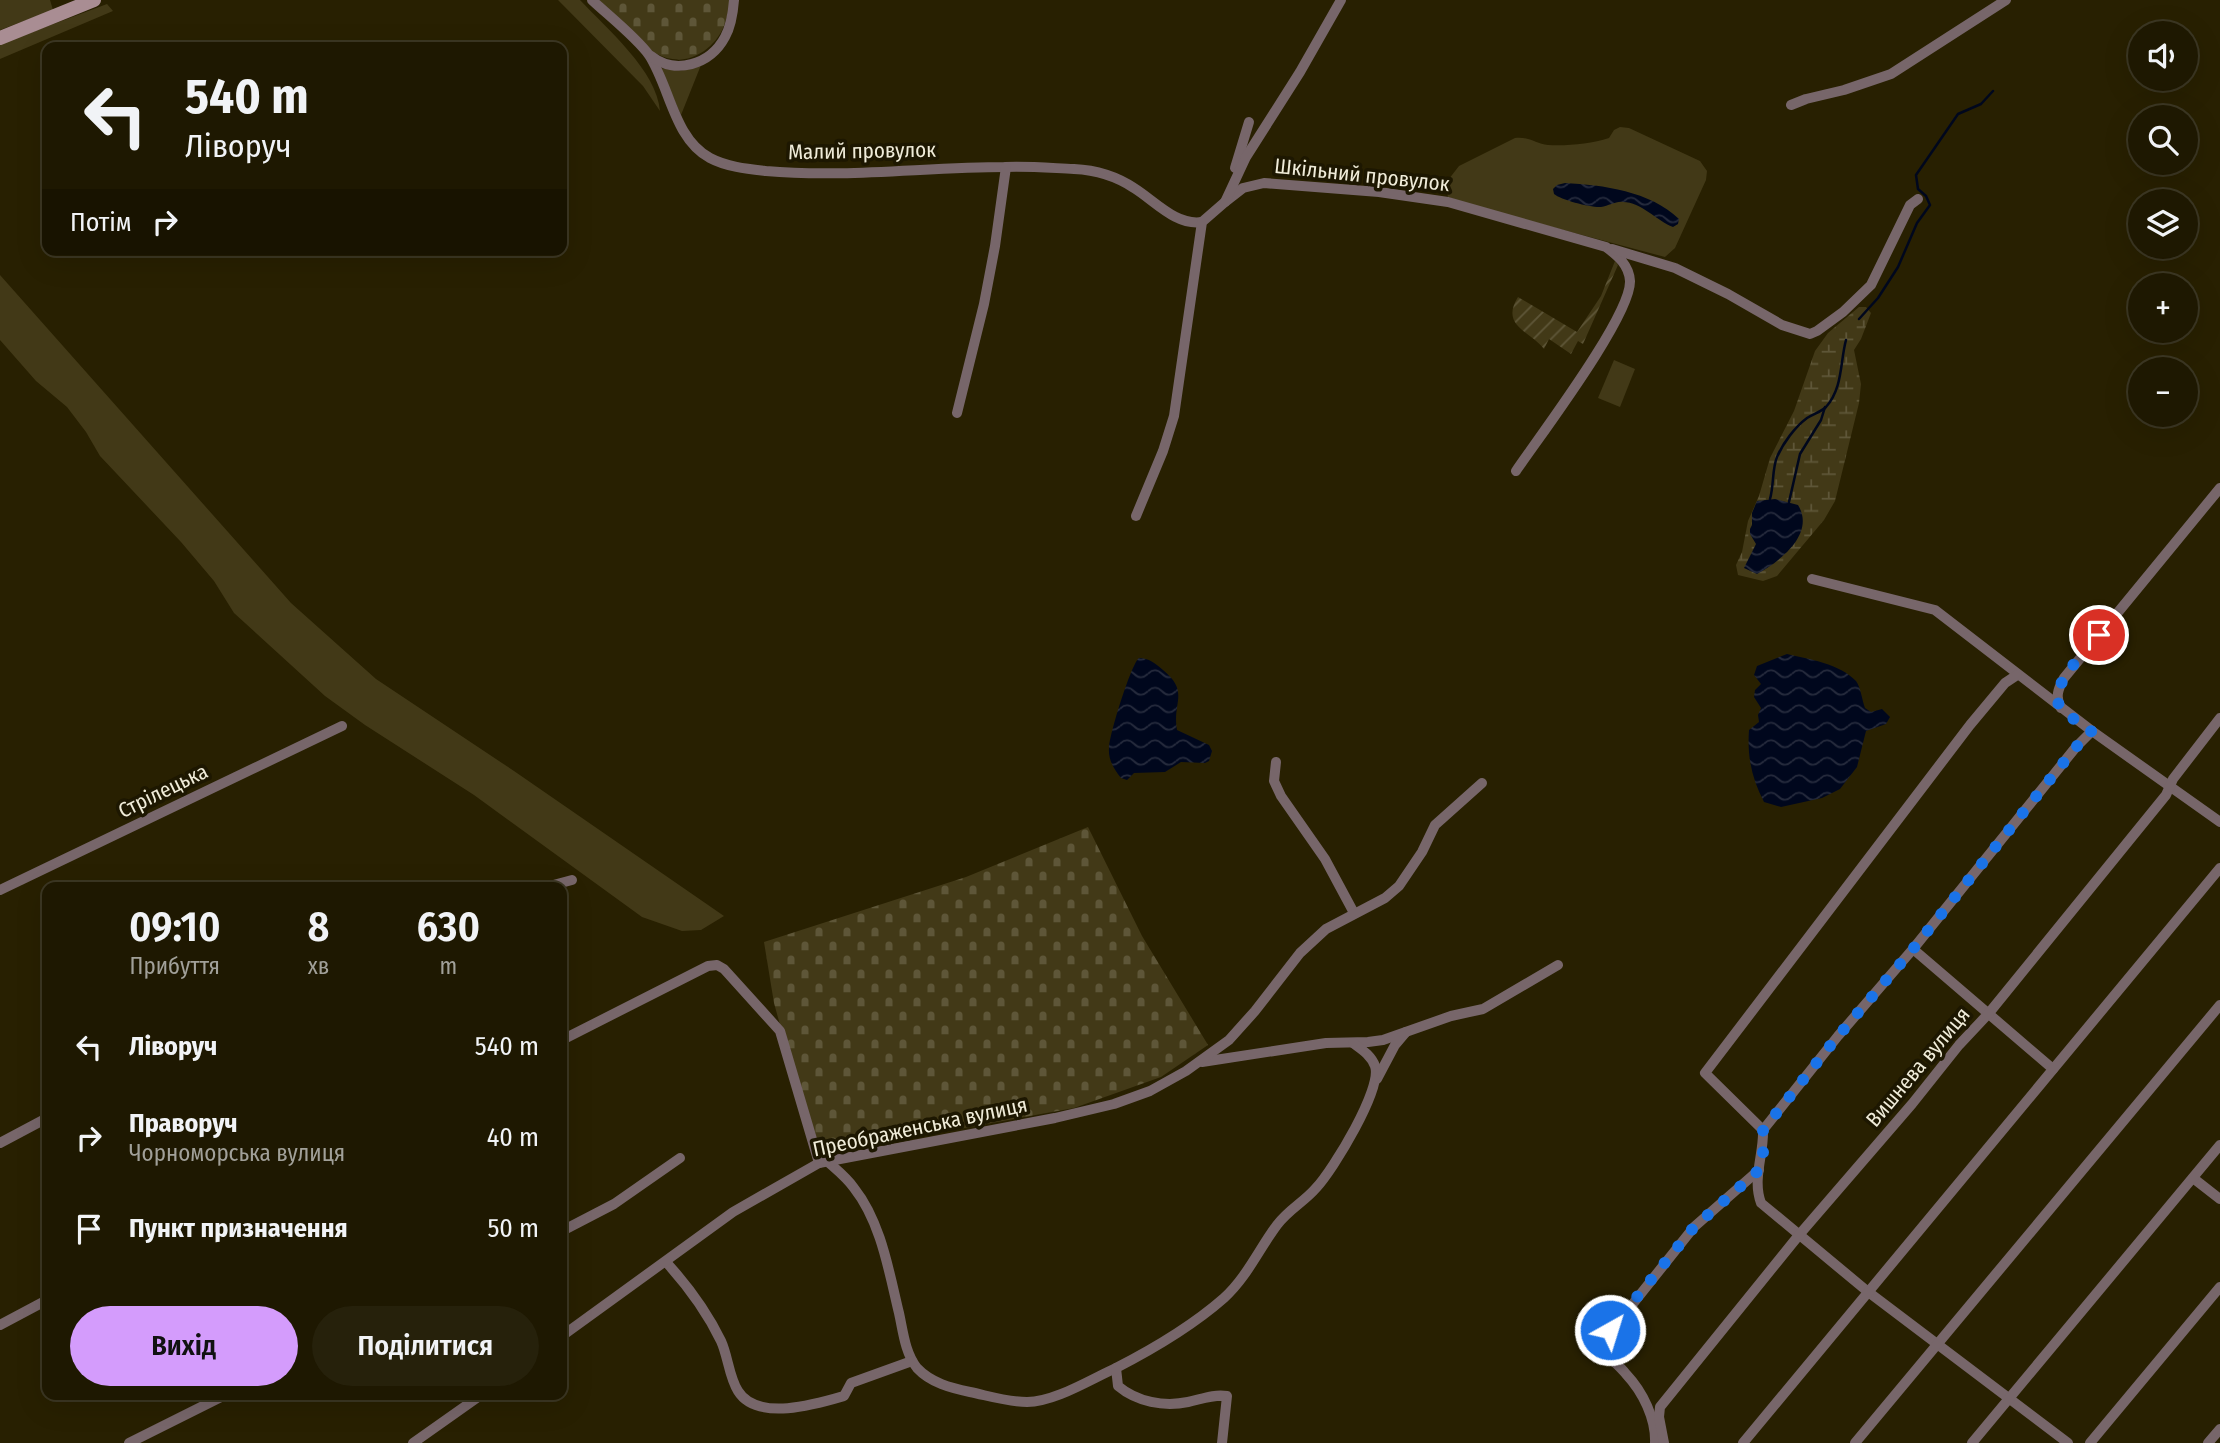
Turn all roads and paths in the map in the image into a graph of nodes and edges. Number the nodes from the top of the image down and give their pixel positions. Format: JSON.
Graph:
{"nodes":[{"id":1,"x":94,"y":0,"type":"edge"},
{"id":2,"x":592,"y":0,"type":"edge"},
{"id":3,"x":734,"y":0,"type":"edge"},
{"id":4,"x":1341,"y":0,"type":"edge"},
{"id":5,"x":2006,"y":0,"type":"edge"},
{"id":6,"x":0,"y":37,"type":"edge"},
{"id":7,"x":648,"y":53,"type":"junction"},
{"id":8,"x":1791,"y":105,"type":"dead end"},
{"id":9,"x":1249,"y":122,"type":"dead end"},
{"id":10,"x":1006,"y":167,"type":"junction"},
{"id":11,"x":1918,"y":199,"type":"dead end"},
{"id":12,"x":1225,"y":202,"type":"junction"},
{"id":13,"x":1202,"y":222,"type":"junction"},
{"id":14,"x":1606,"y":247,"type":"junction"},
{"id":15,"x":957,"y":413,"type":"dead end"},
{"id":16,"x":1516,"y":471,"type":"dead end"},
{"id":17,"x":2220,"y":488,"type":"edge"},
{"id":18,"x":1136,"y":516,"type":"dead end"},
{"id":19,"x":1812,"y":579,"type":"dead end"},
{"id":20,"x":2017,"y":675,"type":"junction"},
{"id":21,"x":2061,"y":708,"type":"junction"},
{"id":22,"x":2220,"y":718,"type":"edge"},
{"id":23,"x":342,"y":726,"type":"dead end"},
{"id":24,"x":2092,"y":732,"type":"junction"},
{"id":25,"x":1276,"y":762,"type":"dead end"},
{"id":26,"x":1482,"y":783,"type":"dead end"},
{"id":27,"x":2169,"y":788,"type":"junction"},
{"id":28,"x":2220,"y":822,"type":"edge"},
{"id":29,"x":2220,"y":868,"type":"edge"},
{"id":30,"x":572,"y":880,"type":"dead end"},
{"id":31,"x":565,"y":882,"type":"edge"},
{"id":32,"x":0,"y":890,"type":"edge"},
{"id":33,"x":1354,"y":913,"type":"junction"},
{"id":34,"x":1913,"y":949,"type":"junction"},
{"id":35,"x":1558,"y":965,"type":"dead end"},
{"id":36,"x":2220,"y":1005,"type":"edge"},
{"id":37,"x":1989,"y":1013,"type":"junction"},
{"id":38,"x":1406,"y":1032,"type":"junction"},
{"id":39,"x":567,"y":1038,"type":"edge"},
{"id":40,"x":1353,"y":1043,"type":"junction"},
{"id":41,"x":1199,"y":1063,"type":"junction"},
{"id":42,"x":2053,"y":1069,"type":"junction"},
{"id":43,"x":1376,"y":1079,"type":"junction"},
{"id":44,"x":42,"y":1121,"type":"edge"},
{"id":45,"x":1763,"y":1130,"type":"junction"},
{"id":46,"x":0,"y":1143,"type":"edge"},
{"id":47,"x":2220,"y":1145,"type":"edge"},
{"id":48,"x":680,"y":1158,"type":"dead end"},
{"id":49,"x":824,"y":1162,"type":"junction"},
{"id":50,"x":1759,"y":1170,"type":"junction"},
{"id":51,"x":2193,"y":1178,"type":"junction"},
{"id":52,"x":2220,"y":1199,"type":"edge"},
{"id":53,"x":567,"y":1228,"type":"edge"},
{"id":54,"x":1799,"y":1235,"type":"junction"},
{"id":55,"x":666,"y":1262,"type":"junction"},
{"id":56,"x":2220,"y":1287,"type":"edge"},
{"id":57,"x":1867,"y":1291,"type":"junction"},
{"id":58,"x":42,"y":1303,"type":"edge"},
{"id":59,"x":0,"y":1325,"type":"edge"},
{"id":60,"x":567,"y":1332,"type":"edge"},
{"id":61,"x":1937,"y":1344,"type":"junction"},
{"id":62,"x":912,"y":1361,"type":"junction"},
{"id":63,"x":1116,"y":1368,"type":"junction"},
{"id":64,"x":2008,"y":1399,"type":"junction"},
{"id":65,"x":215,"y":1400,"type":"edge"},
{"id":66,"x":474,"y":1400,"type":"edge"},
{"id":67,"x":2220,"y":1429,"type":"edge"},
{"id":68,"x":129,"y":1443,"type":"edge"},
{"id":69,"x":413,"y":1443,"type":"edge"},
{"id":70,"x":1223,"y":1443,"type":"edge"},
{"id":71,"x":1655,"y":1443,"type":"edge"},
{"id":72,"x":1664,"y":1443,"type":"edge"},
{"id":73,"x":1743,"y":1443,"type":"edge"},
{"id":74,"x":1855,"y":1443,"type":"edge"},
{"id":75,"x":1972,"y":1443,"type":"edge"},
{"id":76,"x":2068,"y":1443,"type":"edge"},
{"id":77,"x":2090,"y":1443,"type":"edge"},
{"id":78,"x":2208,"y":1443,"type":"edge"}],
"edges":[{"from":1,"to":6,"type":"street"},
{"from":2,"to":7,"type":"street","name":"Малий провулок"},
{"from":3,"to":7,"type":"street"},
{"from":4,"to":12,"type":"street","name":"Шкільний провулок"},
{"from":5,"to":8,"type":"street"},
{"from":7,"to":10,"type":"street","name":"Малий провулок"},
{"from":9,"to":12,"type":"street"},
{"from":10,"to":13,"type":"street","name":"Малий провулок"},
{"from":10,"to":15,"type":"street"},
{"from":11,"to":14,"type":"street","name":"Шкільний провулок"},
{"from":12,"to":13,"type":"street","name":"Шкільний провулок"},
{"from":12,"to":14,"type":"street","name":"Шкільний провулок"},
{"from":13,"to":18,"type":"street"},
{"from":14,"to":16,"type":"street"},
{"from":17,"to":21,"type":"street"},
{"from":19,"to":20,"type":"street"},
{"from":20,"to":21,"type":"street"},
{"from":20,"to":45,"type":"street"},
{"from":21,"to":24,"type":"street"},
{"from":22,"to":27,"type":"street","name":"Вишнева вулиця"},
{"from":23,"to":32,"type":"street","name":"Стрілецька"},
{"from":24,"to":27,"type":"street"},
{"from":24,"to":34,"type":"street"},
{"from":25,"to":33,"type":"street"},
{"from":26,"to":33,"type":"street","name":"Преображенська вулиця"},
{"from":27,"to":28,"type":"street"},
{"from":27,"to":37,"type":"street","name":"Вишнева вулиця"},
{"from":29,"to":42,"type":"street"},
{"from":30,"to":31,"type":"street"},
{"from":33,"to":41,"type":"street","name":"Преображенська вулиця"},
{"from":34,"to":37,"type":"street"},
{"from":34,"to":45,"type":"street"},
{"from":35,"to":38,"type":"street","name":"Преображенська вулиця"},
{"from":36,"to":61,"type":"street"},
{"from":37,"to":42,"type":"street"},
{"from":37,"to":54,"type":"street","name":"Вишнева вулиця"},
{"from":38,"to":40,"type":"street","name":"Преображенська вулиця"},
{"from":38,"to":43,"type":"street"},
{"from":39,"to":49,"type":"street"},
{"from":40,"to":41,"type":"street","name":"Преображенська вулиця"},
{"from":40,"to":43,"type":"street"},
{"from":41,"to":49,"type":"street","name":"Преображенська вулиця"},
{"from":42,"to":57,"type":"street"},
{"from":43,"to":63,"type":"street"},
{"from":44,"to":46,"type":"street"},
{"from":45,"to":50,"type":"street"},
{"from":47,"to":51,"type":"street"},
{"from":48,"to":53,"type":"street"},
{"from":49,"to":55,"type":"street","name":"Преображенська вулиця"},
{"from":49,"to":62,"type":"street"},
{"from":50,"to":54,"type":"street"},
{"from":50,"to":71,"type":"street"},
{"from":51,"to":52,"type":"street"},
{"from":51,"to":64,"type":"street"},
{"from":54,"to":57,"type":"street"},
{"from":54,"to":72,"type":"street","name":"Вишнева вулиця"},
{"from":55,"to":60,"type":"street","name":"Преображенська вулиця"},
{"from":55,"to":62,"type":"street"},
{"from":56,"to":77,"type":"street"},
{"from":57,"to":61,"type":"street"},
{"from":57,"to":73,"type":"street"},
{"from":58,"to":59,"type":"street"},
{"from":61,"to":64,"type":"street"},
{"from":61,"to":74,"type":"street"},
{"from":62,"to":63,"type":"street"},
{"from":63,"to":70,"type":"street"},
{"from":64,"to":75,"type":"street"},
{"from":64,"to":76,"type":"street"},
{"from":65,"to":68,"type":"street"},
{"from":66,"to":69,"type":"street"},
{"from":67,"to":78,"type":"street"}]}
